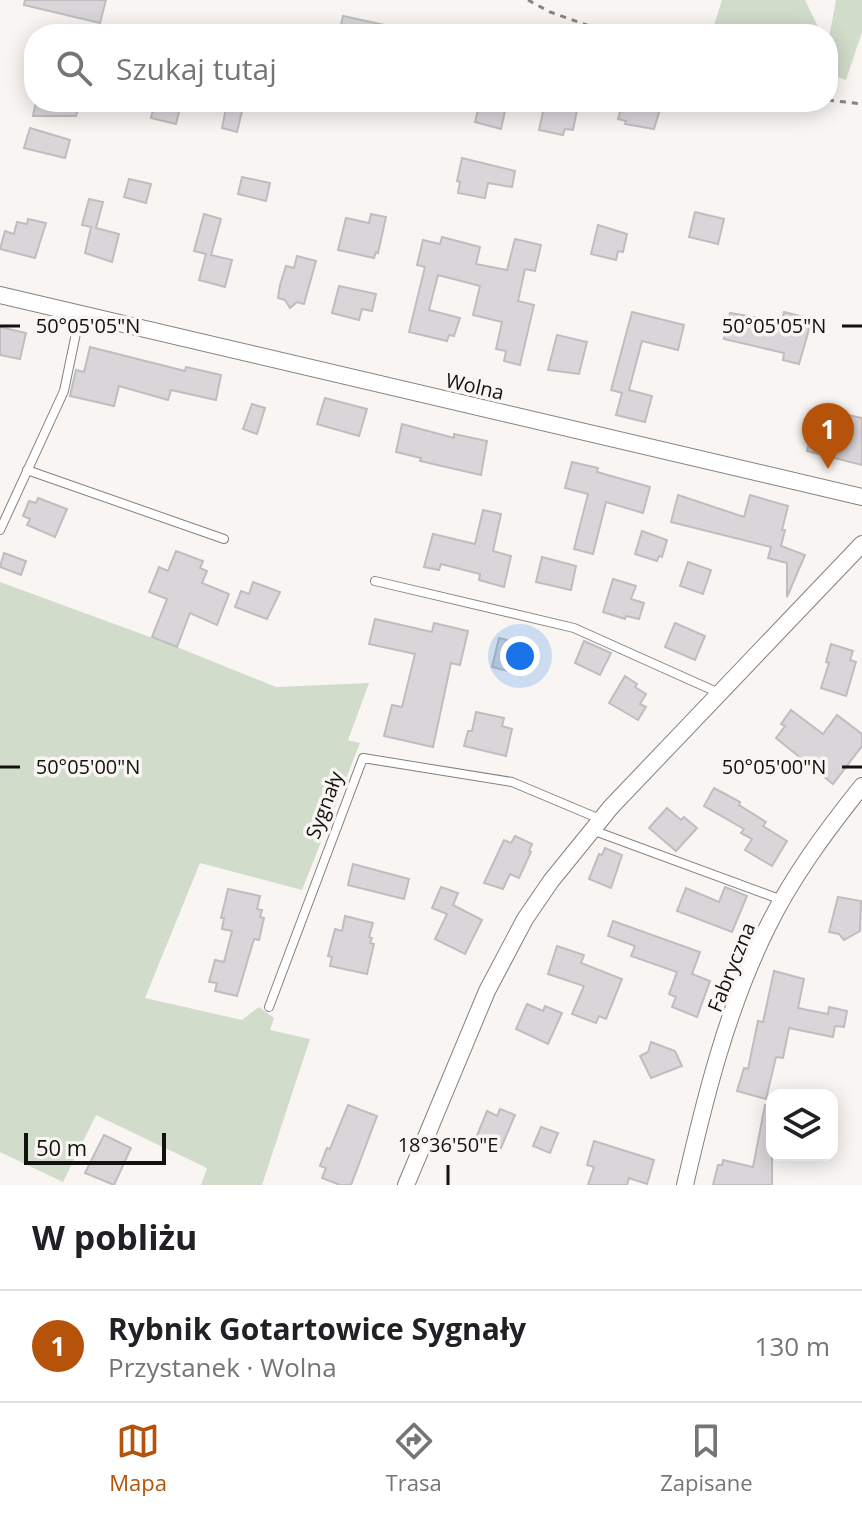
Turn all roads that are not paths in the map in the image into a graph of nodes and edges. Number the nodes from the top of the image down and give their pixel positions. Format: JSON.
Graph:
{"nodes":[{"id":1,"x":0,"y":295,"type":"edge"},
{"id":2,"x":80,"y":314,"type":"junction"},
{"id":3,"x":27,"y":470,"type":"junction"},
{"id":4,"x":862,"y":497,"type":"edge"},
{"id":5,"x":0,"y":530,"type":"edge"},
{"id":6,"x":224,"y":539,"type":"dead end"},
{"id":7,"x":862,"y":544,"type":"edge"},
{"id":8,"x":375,"y":581,"type":"dead end"},
{"id":9,"x":720,"y":693,"type":"junction"},
{"id":10,"x":862,"y":786,"type":"edge"},
{"id":11,"x":596,"y":825,"type":"junction"},
{"id":12,"x":782,"y":900,"type":"junction"},
{"id":13,"x":269,"y":1007,"type":"dead end"},
{"id":14,"x":406,"y":1185,"type":"edge"},
{"id":15,"x":685,"y":1185,"type":"edge"}],
"edges":[{"from":1,"to":2,"type":"street","name":"Wolna"},
{"from":2,"to":3,"type":"lane"},
{"from":2,"to":4,"type":"street","name":"Wolna"},
{"from":3,"to":5,"type":"lane"},
{"from":3,"to":6,"type":"lane"},
{"from":7,"to":9,"type":"street"},
{"from":8,"to":9,"type":"lane"},
{"from":9,"to":11,"type":"street"},
{"from":10,"to":12,"type":"street","name":"Fabryczna"},
{"from":11,"to":12,"type":"lane"},
{"from":11,"to":13,"type":"lane","name":"Sygnały"},
{"from":11,"to":14,"type":"street"},
{"from":12,"to":15,"type":"street","name":"Fabryczna"}]}
